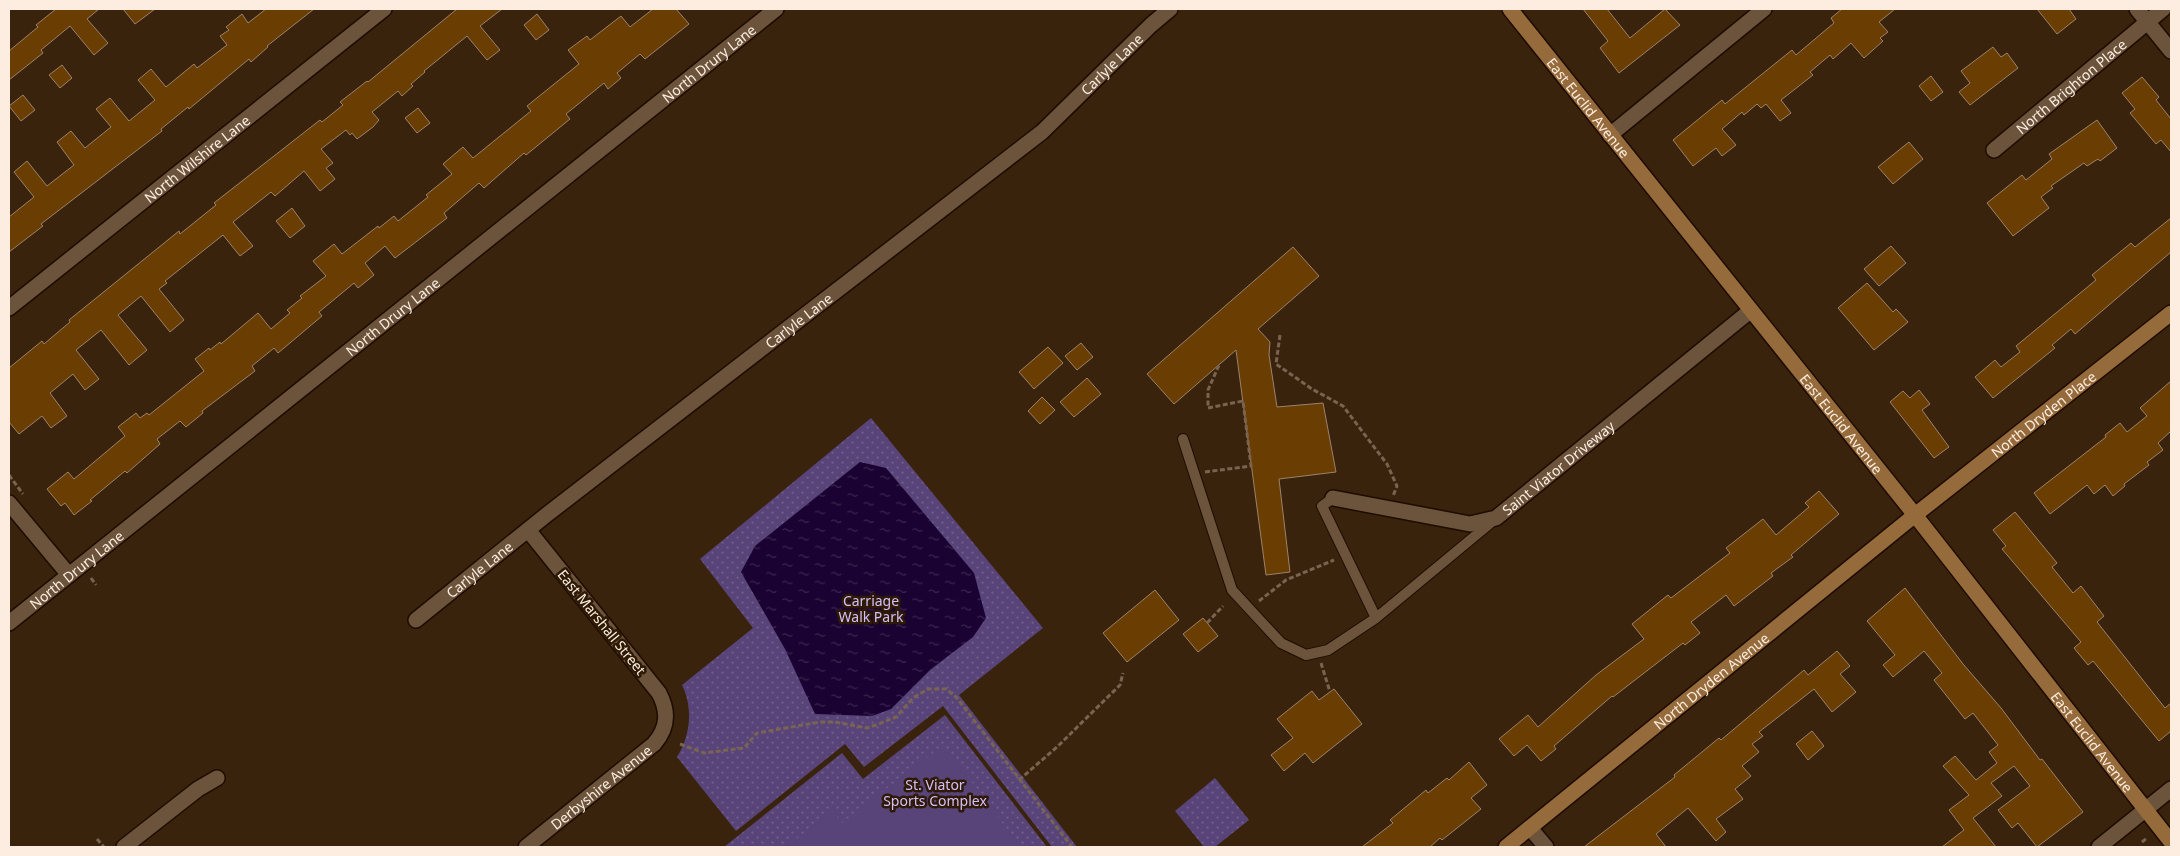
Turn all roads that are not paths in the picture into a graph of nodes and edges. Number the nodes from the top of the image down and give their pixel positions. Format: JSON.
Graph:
{"nodes":[{"id":1,"x":384,"y":9,"type":"edge"},
{"id":2,"x":776,"y":9,"type":"edge"},
{"id":3,"x":1170,"y":9,"type":"edge"},
{"id":4,"x":1510,"y":9,"type":"edge"},
{"id":5,"x":1764,"y":9,"type":"edge"},
{"id":6,"x":2137,"y":9,"type":"edge"},
{"id":7,"x":2163,"y":9,"type":"edge"},
{"id":8,"x":2148,"y":22,"type":"junction"},
{"id":9,"x":2171,"y":51,"type":"edge"},
{"id":10,"x":1610,"y":134,"type":"junction"},
{"id":11,"x":1994,"y":150,"type":"dead end"},
{"id":12,"x":9,"y":308,"type":"edge"},
{"id":13,"x":1750,"y":311,"type":"junction"},
{"id":14,"x":2171,"y":313,"type":"edge"},
{"id":15,"x":1183,"y":439,"type":"dead end"},
{"id":16,"x":1333,"y":498,"type":"joint"},
{"id":17,"x":9,"y":503,"type":"edge"},
{"id":18,"x":1915,"y":515,"type":"junction"},
{"id":19,"x":1496,"y":518,"type":"junction"},
{"id":20,"x":528,"y":530,"type":"junction"},
{"id":21,"x":68,"y":575,"type":"junction"},
{"id":22,"x":1376,"y":618,"type":"junction"},
{"id":23,"x":416,"y":620,"type":"dead end"},
{"id":24,"x":9,"y":623,"type":"edge"},
{"id":25,"x":667,"y":718,"type":"joint"},
{"id":26,"x":217,"y":778,"type":"dead end"},
{"id":27,"x":2171,"y":789,"type":"edge"},
{"id":28,"x":2146,"y":810,"type":"junction"},
{"id":29,"x":1530,"y":828,"type":"junction"},
{"id":30,"x":2171,"y":842,"type":"edge"},
{"id":31,"x":124,"y":847,"type":"edge"},
{"id":32,"x":526,"y":847,"type":"edge"},
{"id":33,"x":1506,"y":847,"type":"edge"},
{"id":34,"x":1546,"y":847,"type":"edge"},
{"id":35,"x":2099,"y":847,"type":"edge"}],
"edges":[{"from":1,"to":12,"type":"street","name":"North Wilshire Lane"},
{"from":2,"to":21,"type":"street","name":"North Drury Lane"},
{"from":3,"to":20,"type":"street","name":"Carlyle Lane"},
{"from":4,"to":10,"type":"street","name":"East Euclid Avenue"},
{"from":5,"to":10,"type":"street"},
{"from":6,"to":8,"type":"street"},
{"from":7,"to":8,"type":"street","name":"North Brighton Place"},
{"from":8,"to":9,"type":"street"},
{"from":8,"to":11,"type":"street","name":"North Brighton Place"},
{"from":10,"to":13,"type":"street","name":"East Euclid Avenue"},
{"from":13,"to":18,"type":"street","name":"East Euclid Avenue"},
{"from":13,"to":19,"type":"street","name":"Saint Viator Driveway"},
{"from":14,"to":18,"type":"street","name":"North Dryden Place"},
{"from":15,"to":22,"type":"lane"},
{"from":16,"to":19,"type":"street","name":"Saint Viator Driveway"},
{"from":16,"to":22,"type":"lane"},
{"from":17,"to":21,"type":"street"},
{"from":18,"to":28,"type":"street","name":"East Euclid Avenue"},
{"from":18,"to":29,"type":"street","name":"North Dryden Avenue"},
{"from":19,"to":22,"type":"lane"},
{"from":20,"to":23,"type":"street","name":"Carlyle Lane"},
{"from":20,"to":25,"type":"street","name":"East Marshall Street"},
{"from":21,"to":24,"type":"street","name":"North Drury Lane"},
{"from":25,"to":32,"type":"street","name":"Derbyshire Avenue"},
{"from":26,"to":31,"type":"street"},
{"from":27,"to":28,"type":"street"},
{"from":28,"to":30,"type":"street","name":"East Euclid Avenue"},
{"from":28,"to":35,"type":"street"},
{"from":29,"to":33,"type":"street","name":"North Dryden Avenue"},
{"from":29,"to":34,"type":"street"}]}
